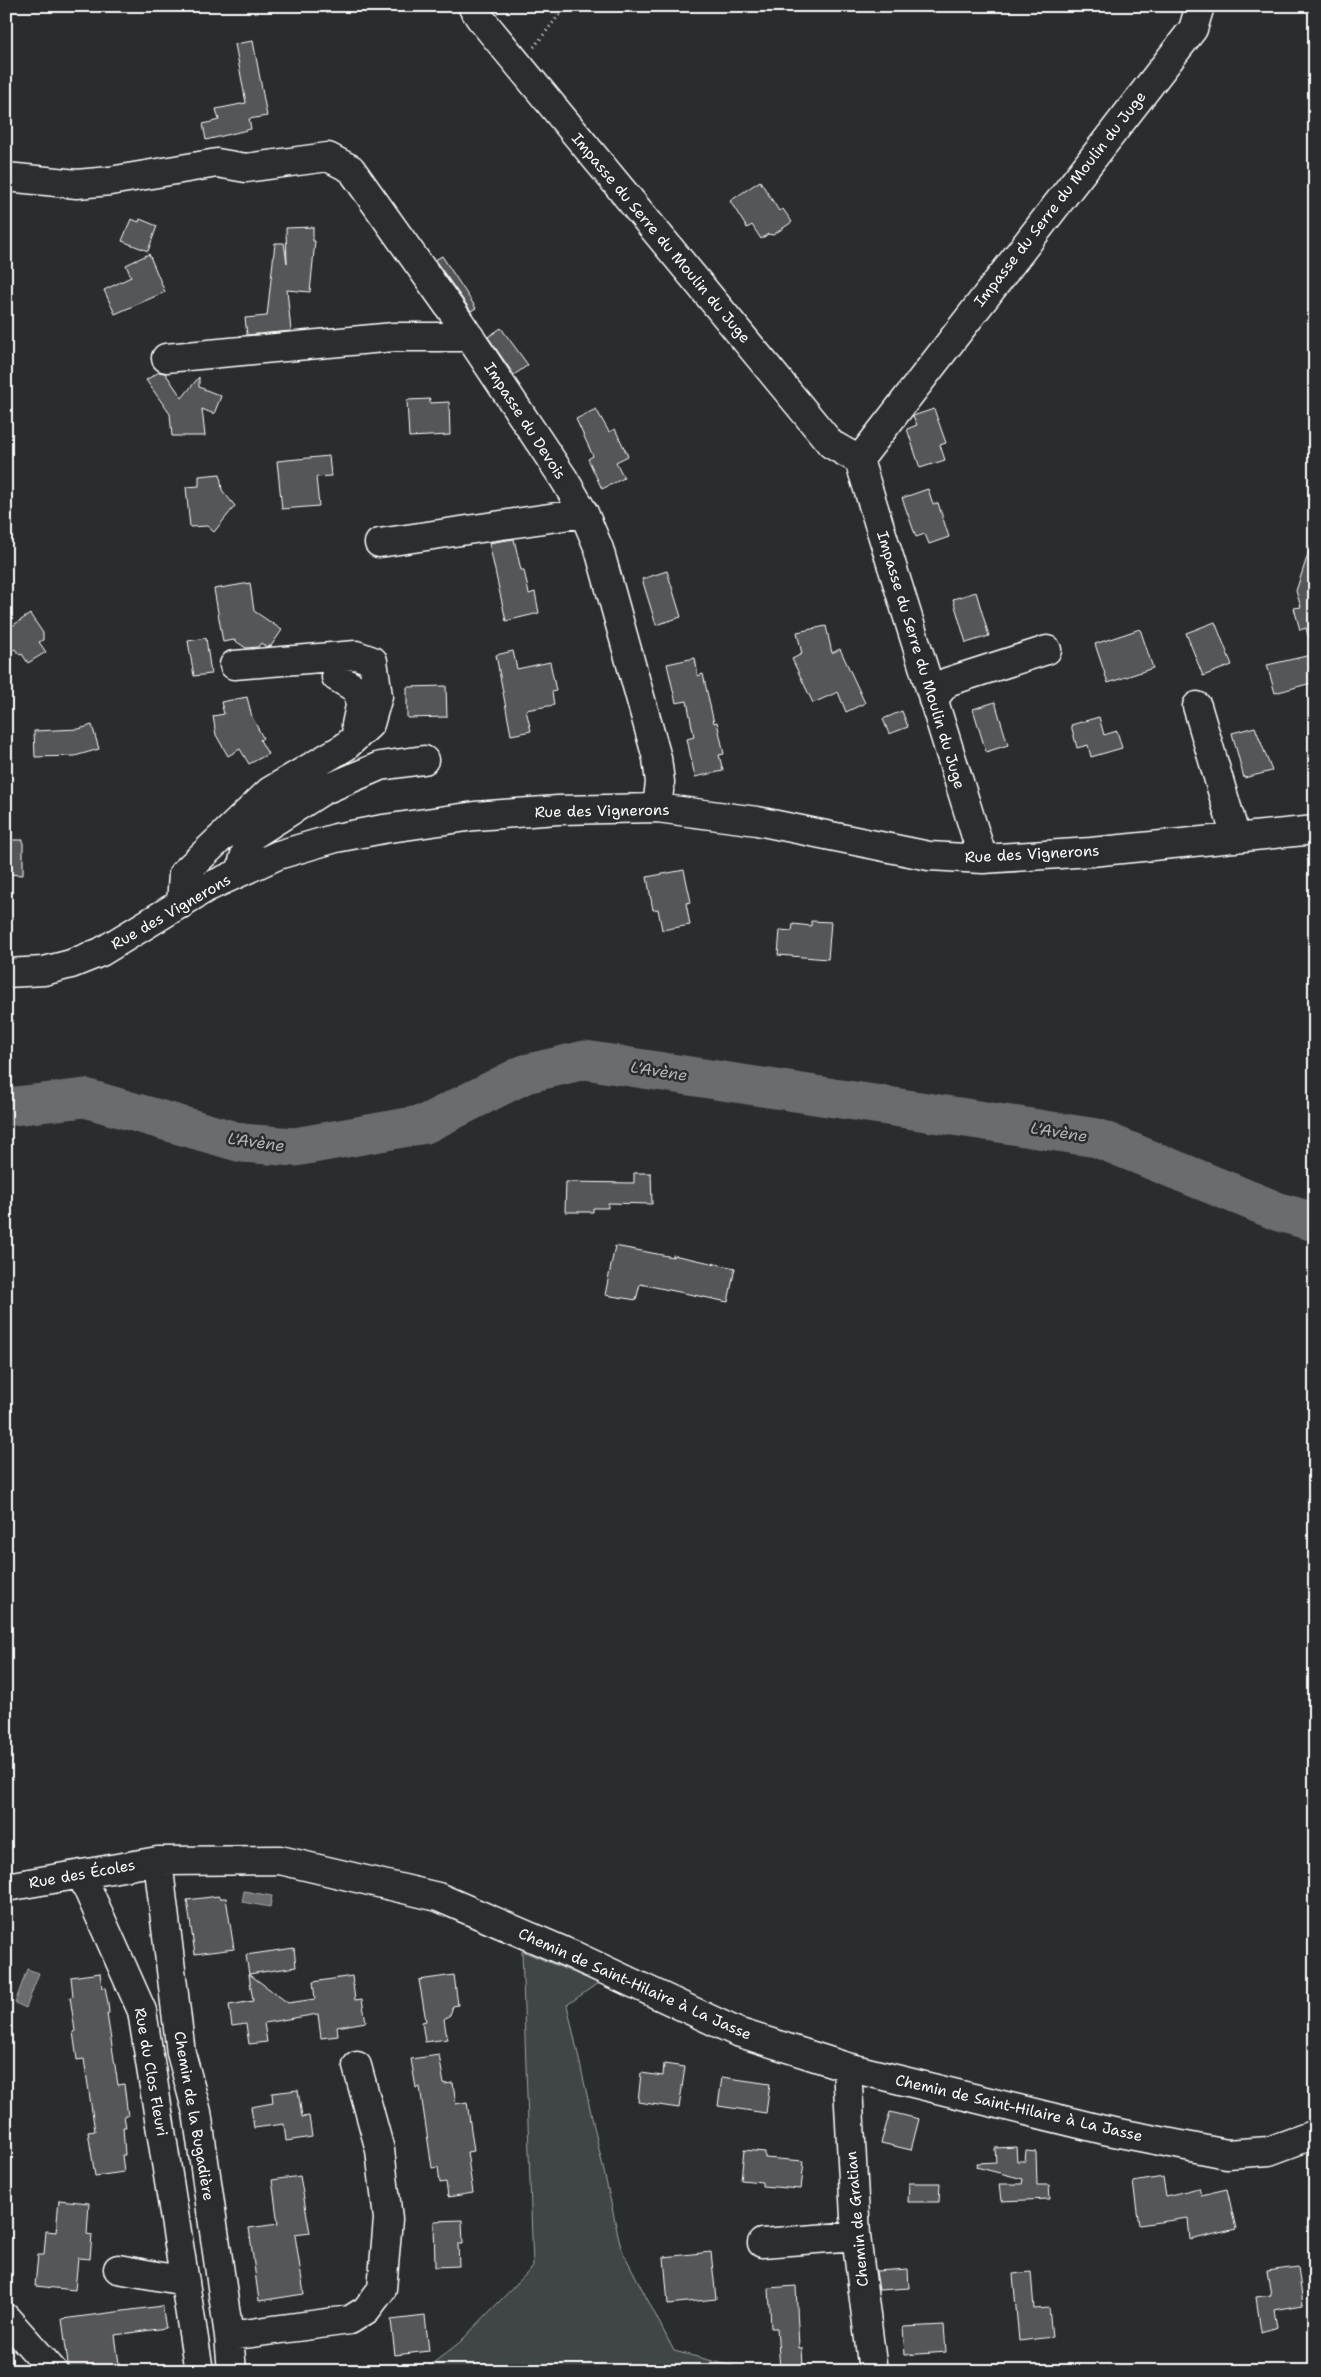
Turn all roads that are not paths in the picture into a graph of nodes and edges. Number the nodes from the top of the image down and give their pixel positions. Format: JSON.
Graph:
{"nodes":[{"id":1,"x":472,"y":6,"type":"edge"},
{"id":2,"x":1200,"y":6,"type":"edge"},
{"id":3,"x":6,"y":156,"type":"edge"},
{"id":4,"x":17,"y":177,"type":"edge"},
{"id":5,"x":470,"y":337,"type":"junction"},
{"id":6,"x":166,"y":358,"type":"dead end"},
{"id":7,"x":859,"y":460,"type":"junction"},
{"id":8,"x":584,"y":513,"type":"junction"},
{"id":9,"x":379,"y":543,"type":"dead end"},
{"id":10,"x":1047,"y":650,"type":"dead end"},
{"id":11,"x":234,"y":665,"type":"dead end"},
{"id":12,"x":336,"y":677,"type":"dead end"},
{"id":13,"x":933,"y":700,"type":"junction"},
{"id":14,"x":1196,"y":706,"type":"dead end"},
{"id":15,"x":354,"y":738,"type":"junction"},
{"id":16,"x":424,"y":760,"type":"dead end"},
{"id":17,"x":658,"y":808,"type":"junction"},
{"id":18,"x":1315,"y":830,"type":"edge"},
{"id":19,"x":1236,"y":838,"type":"junction"},
{"id":20,"x":983,"y":859,"type":"junction"},
{"id":21,"x":240,"y":872,"type":"junction"},
{"id":22,"x":181,"y":904,"type":"junction"},
{"id":23,"x":6,"y":973,"type":"edge"},
{"id":24,"x":158,"y":1861,"type":"junction"},
{"id":25,"x":81,"y":1874,"type":"junction"},
{"id":26,"x":6,"y":1887,"type":"edge"},
{"id":27,"x":357,"y":2066,"type":"dead end"},
{"id":28,"x":847,"y":2067,"type":"junction"},
{"id":29,"x":1315,"y":2134,"type":"edge"},
{"id":30,"x":856,"y":2236,"type":"junction"},
{"id":31,"x":762,"y":2243,"type":"dead end"},
{"id":32,"x":118,"y":2268,"type":"dead end"},
{"id":33,"x":185,"y":2281,"type":"junction"},
{"id":34,"x":6,"y":2318,"type":"edge"},
{"id":35,"x":229,"y":2336,"type":"junction"},
{"id":36,"x":53,"y":2371,"type":"edge"},
{"id":37,"x":199,"y":2371,"type":"edge"},
{"id":38,"x":232,"y":2371,"type":"edge"},
{"id":39,"x":873,"y":2371,"type":"edge"}],
"edges":[{"from":1,"to":7,"type":"street","name":"Impasse du Serre du Moulin du Juge"},
{"from":2,"to":7,"type":"street","name":"Impasse du Serre du Moulin du Juge"},
{"from":3,"to":4,"type":"street"},
{"from":4,"to":5,"type":"street","name":"Impasse du Devois"},
{"from":5,"to":6,"type":"street"},
{"from":5,"to":8,"type":"street","name":"Impasse du Devois"},
{"from":7,"to":13,"type":"street","name":"Impasse du Serre du Moulin du Juge"},
{"from":8,"to":9,"type":"street"},
{"from":8,"to":17,"type":"street","name":"Impasse du Devois"},
{"from":10,"to":13,"type":"street"},
{"from":11,"to":15,"type":"street"},
{"from":12,"to":15,"type":"street"},
{"from":13,"to":20,"type":"street","name":"Impasse du Serre du Moulin du Juge"},
{"from":14,"to":19,"type":"street"},
{"from":15,"to":22,"type":"street"},
{"from":16,"to":21,"type":"street"},
{"from":17,"to":20,"type":"street","name":"Rue des Vignerons"},
{"from":17,"to":21,"type":"street","name":"Rue des Vignerons"},
{"from":18,"to":19,"type":"street","name":"Rue des Vignerons"},
{"from":19,"to":20,"type":"street","name":"Rue des Vignerons"},
{"from":21,"to":22,"type":"street","name":"Rue des Vignerons"},
{"from":22,"to":23,"type":"street","name":"Rue des Vignerons"},
{"from":24,"to":25,"type":"street","name":"Rue des Écoles"},
{"from":24,"to":28,"type":"street","name":"Chemin de Saint-Hilaire à La Jasse"},
{"from":24,"to":35,"type":"street","name":"Chemin de la Bugadière"},
{"from":25,"to":26,"type":"street","name":"Rue des Écoles"},
{"from":25,"to":33,"type":"street","name":"Rue du Clos Fleuri"},
{"from":27,"to":35,"type":"street"},
{"from":28,"to":29,"type":"street","name":"Chemin de Saint-Hilaire à La Jasse"},
{"from":28,"to":30,"type":"street","name":"Chemin de Gratian"},
{"from":30,"to":31,"type":"street"},
{"from":30,"to":39,"type":"street","name":"Chemin de Gratian"},
{"from":32,"to":33,"type":"street"},
{"from":33,"to":37,"type":"street","name":"Rue du Clos Fleuri"},
{"from":34,"to":36,"type":"street"},
{"from":35,"to":38,"type":"street","name":"Chemin de la Bugadière"}]}
